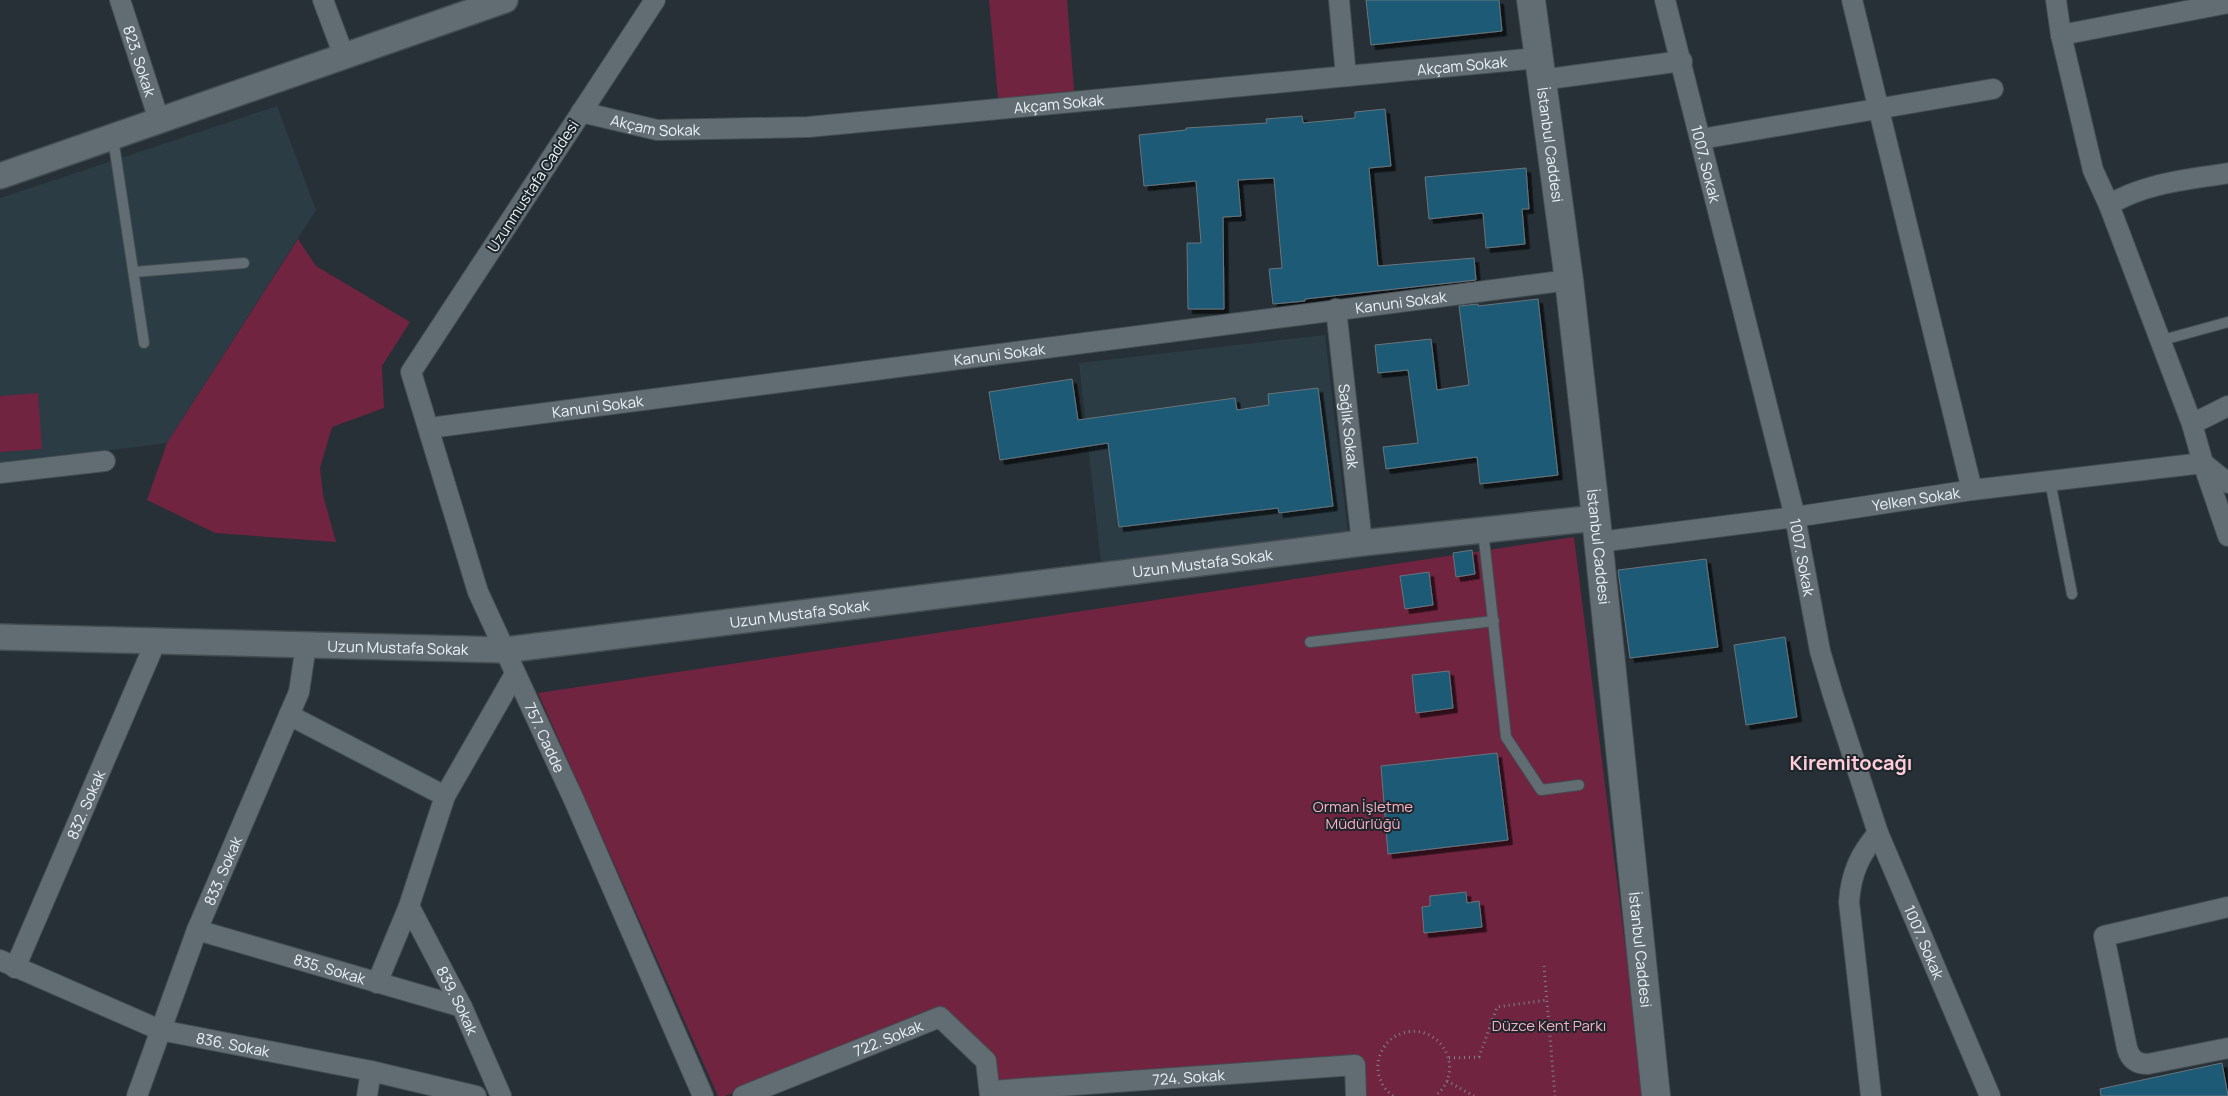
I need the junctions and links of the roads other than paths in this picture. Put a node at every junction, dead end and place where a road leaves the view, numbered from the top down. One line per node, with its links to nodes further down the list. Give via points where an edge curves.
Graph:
1 (120, 0): 19 (street, 823. Sokak)
2 (322, 0): 12 (street)
3 (505, 0): 12 (street)
4 (655, 0): 18 (street, Uzunmustafa Caddesi)
5 (1339, 0): 15 (street)
6 (1531, 0): 14 (main road, İstanbul Caddesi)
7 (1665, 0): 13 (street, 1007. Sokak)
8 (1852, 0): 17 (street)
9 (2056, 0): 11 (street)
10 (2228, 3): 11 (street)
11 (2061, 35): 24 (street, via 2093,170)
12 (344, 56): 19 (street)
13 (1682, 61): 14 (street, Akçam Sokak); 21 (street, 1007. Sokak)
14 (1540, 69): 15 (street, Akçam Sokak); 27 (main road, İstanbul Caddesi)
15 (1346, 76): 18 (street, Akçam Sokak, via 808,127 657,130)
16 (1993, 89): 17 (street)
17 (1879, 108): 21 (street); 41 (street)
18 (581, 112): 32 (street, Uzunmustafa Caddesi)
19 (159, 120): 20 (street)
20 (112, 137): 23 (street); 26 (lane)
21 (1701, 139): 42 (street, 1007. Sokak)
22 (2228, 173): 24 (street, via 2135,191)
23 (0, 176)
24 (2109, 205): 30 (street)
25 (244, 263): 26 (lane)
26 (134, 272): 31 (lane)
27 (1569, 280): 28 (street, Kanuni Sokak); 44 (main road, İstanbul Caddesi)
28 (1336, 309): 35 (street, Kanuni Sokak); 46 (street, Sağlık Sokak)
29 (2228, 322): 30 (lane)
30 (2159, 341): 34 (street)
31 (144, 343)
32 (411, 372): 35 (street, 757. Cadde)
33 (2228, 406): 34 (street)
34 (2192, 424): 37 (street)
35 (429, 428): 53 (street, 757. Cadde, via 478,592)
36 (105, 461): 38 (street)
37 (2202, 463): 39 (street, Yelken Sokak); 40 (street); 45 (street)
38 (0, 473)
39 (2050, 481): 41 (street, Yelken Sokak); 47 (lane)
40 (2228, 483)
41 (1972, 490): 42 (street, Yelken Sokak)
42 (1795, 517): 44 (street, Yelken Sokak); 58 (street, 1007. Sokak, via 1820,651)
43 (1483, 530): 44 (street, Uzun Mustafa Sokak); 46 (street, Uzun Mustafa Sokak); 48 (lane)
44 (1598, 530): 76 (main road, İstanbul Caddesi)
45 (2228, 536)
46 (1362, 542): 53 (street, Uzun Mustafa Sokak)
47 (2072, 594)
48 (1494, 621): 51 (lane); 56 (lane, via 1506,737 1541,790)
49 (0, 638): 50 (street, Uzun Mustafa Sokak)
50 (156, 641): 52 (street, Uzun Mustafa Sokak); 62 (street, 832. Sokak)
51 (1310, 642)
52 (306, 646): 53 (street, Uzun Mustafa Sokak); 55 (street, 833. Sokak, via 300,692)
53 (505, 650): 54 (street, 757. Cadde)
54 (515, 674): 57 (street); 73 (street, 757. Cadde, via 574,800)
55 (289, 715): 57 (street); 61 (street, 833. Sokak)
56 (1579, 785)
57 (445, 796): 59 (street)
58 (1878, 833): 77 (street, via 1864,849 1856,866 1849,902); 78 (street, 1007. Sokak)
59 (409, 906): 63 (street); 64 (street, 839. Sokak)
60 (2228, 907): 66 (street, via 2104,936 2127,1048 2132,1058 2148,1064)
61 (197, 930): 63 (street, 835. Sokak); 65 (street, 833. Sokak)
62 (7, 964): 65 (street, 836. Sokak)
63 (377, 983): 64 (street, 835. Sokak)
64 (462, 1007): 72 (street, 839. Sokak)
65 (160, 1030): 67 (street, 836. Sokak); 69 (street, 833. Sokak)
66 (2228, 1048)
67 (371, 1071): 70 (street); 71 (street, 836. Sokak)
68 (990, 1093): 74 (street, 722. Sokak, via 986,1061 940,1017); 75 (street, 724. Sokak, via 1355,1065)
69 (137, 1096)
70 (367, 1096)
71 (476, 1096)
72 (501, 1096)
73 (703, 1096)
74 (743, 1096)
75 (1356, 1096)
76 (1656, 1096)
77 (1871, 1096)
78 (1990, 1096)

